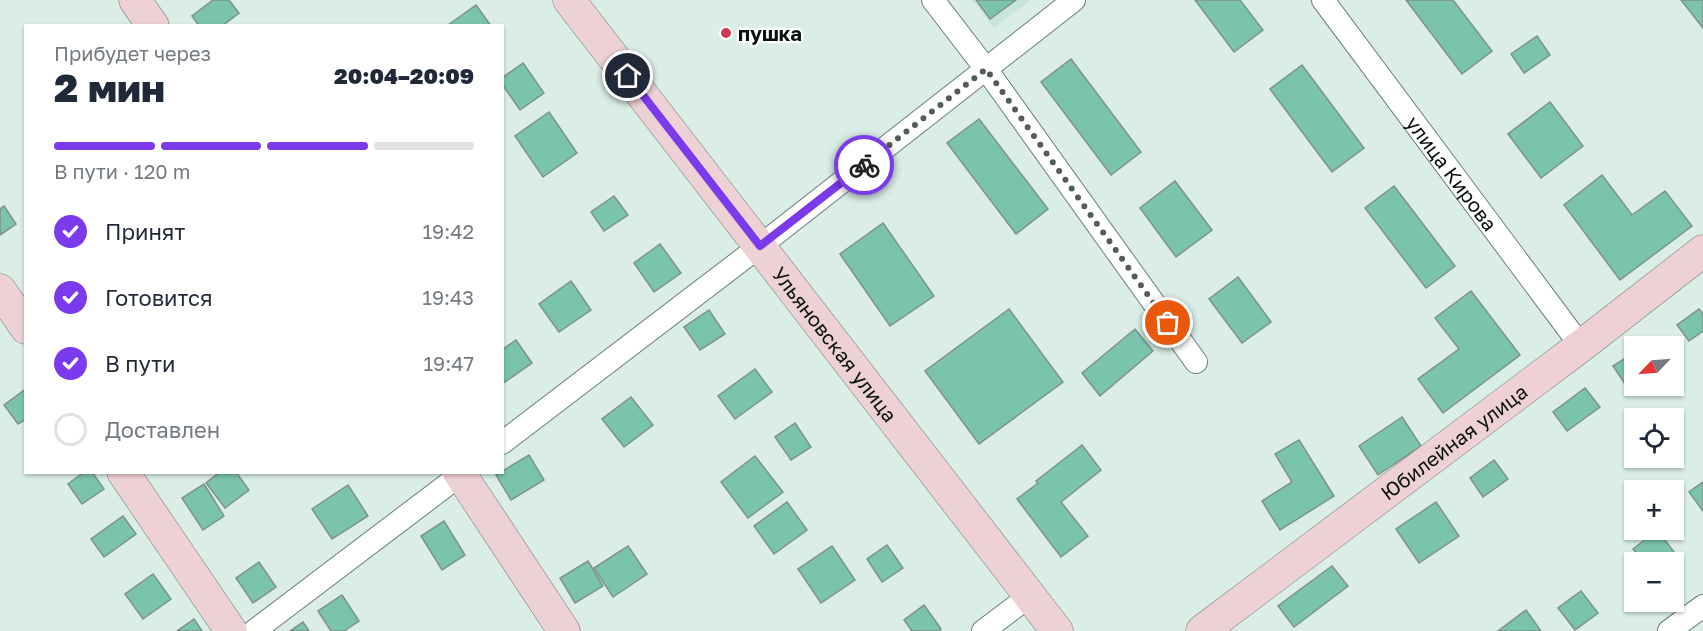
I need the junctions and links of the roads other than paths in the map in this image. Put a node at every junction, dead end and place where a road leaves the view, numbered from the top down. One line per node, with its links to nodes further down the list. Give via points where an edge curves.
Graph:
1 (135, 0): 6 (street)
2 (569, 0): 8 (street, Ульяновская улица)
3 (933, 0): 7 (street)
4 (1074, 0): 7 (street)
5 (1323, 0): 12 (street, улица Кирова)
6 (152, 24)
7 (986, 69): 8 (street); 13 (street)
8 (760, 246): 14 (street); 18 (street, Ульяновская улица)
9 (1703, 251): 12 (street, Юбилейная улица)
10 (0, 290): 11 (street)
11 (24, 325)
12 (1581, 346): 25 (street, Юбилейная улица)
13 (1196, 362)
14 (504, 441)
15 (124, 474): 20 (street)
16 (460, 474): 21 (street)
17 (462, 474): 22 (street)
18 (1031, 595): 23 (street); 24 (street, Ульяновская улица)
19 (1703, 606): 26 (street)
20 (231, 631)
21 (254, 631)
22 (564, 631)
23 (982, 631)
24 (1057, 631)
25 (1202, 631)
26 (1670, 631)

